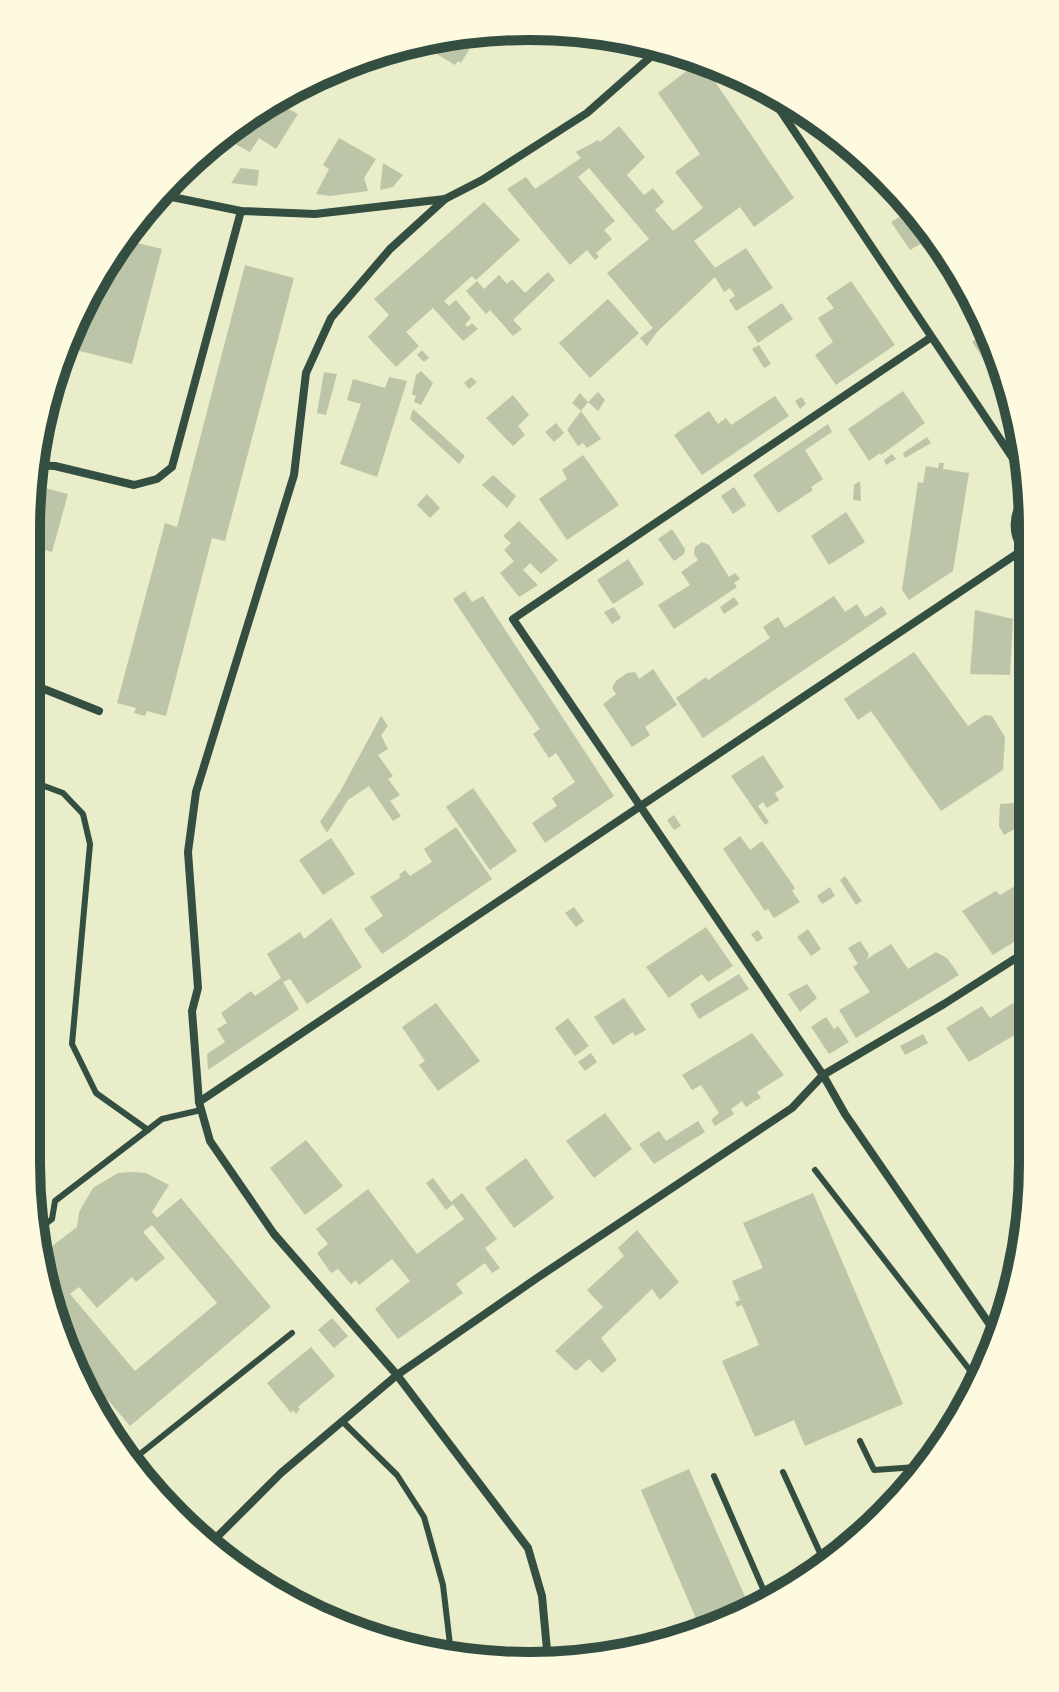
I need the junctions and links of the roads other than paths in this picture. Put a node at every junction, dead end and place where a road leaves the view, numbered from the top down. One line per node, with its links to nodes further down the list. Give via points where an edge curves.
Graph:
1 (652, 56): 4 (street, via 587,113)
2 (779, 109): 6 (street)
3 (170, 197): 5 (street)
4 (445, 199): 5 (street, via 315,214); 18 (street, via 390,249 331,318 306,373 294,475 196,792 188,852)
5 (241, 211): 8 (street, via 172,467 157,479 134,485)
6 (930, 338): 7 (street); 15 (street, via 513,619)
7 (1015, 463)
8 (44, 466)
9 (1018, 505): 10 (street, via 1014,535)
10 (1019, 546)
11 (1019, 552): 15 (street)
12 (40, 687): 13 (street)
13 (99, 711)
14 (40, 784): 19 (lane, via 63,793 83,814 90,844 72,1044 96,1093)
15 (640, 806): 17 (street); 18 (street)
16 (1019, 956): 17 (street)
17 (823, 1075): 22 (street); 25 (street, via 792,1108)
18 (200, 1106): 19 (lane, via 162,1119); 25 (street, via 210,1141 274,1234)
19 (148, 1130): 21 (lane, via 55,1201 52,1219)
20 (815, 1170): 24 (lane)
21 (44, 1225)
22 (991, 1326)
23 (292, 1333): 28 (lane)
24 (972, 1373)
25 (397, 1375): 26 (street); 36 (street, via 528,1548 542,1596)
26 (342, 1421): 32 (street); 35 (lane, via 397,1475 424,1517 443,1585)
27 (860, 1441): 29 (lane, via 874,1470)
28 (138, 1456)
29 (912, 1467)
30 (783, 1472): 33 (lane)
31 (714, 1476): 34 (lane, via 764,1591)
32 (216, 1538)
33 (821, 1555)
34 (768, 1589)
35 (450, 1646)
36 (548, 1651)

